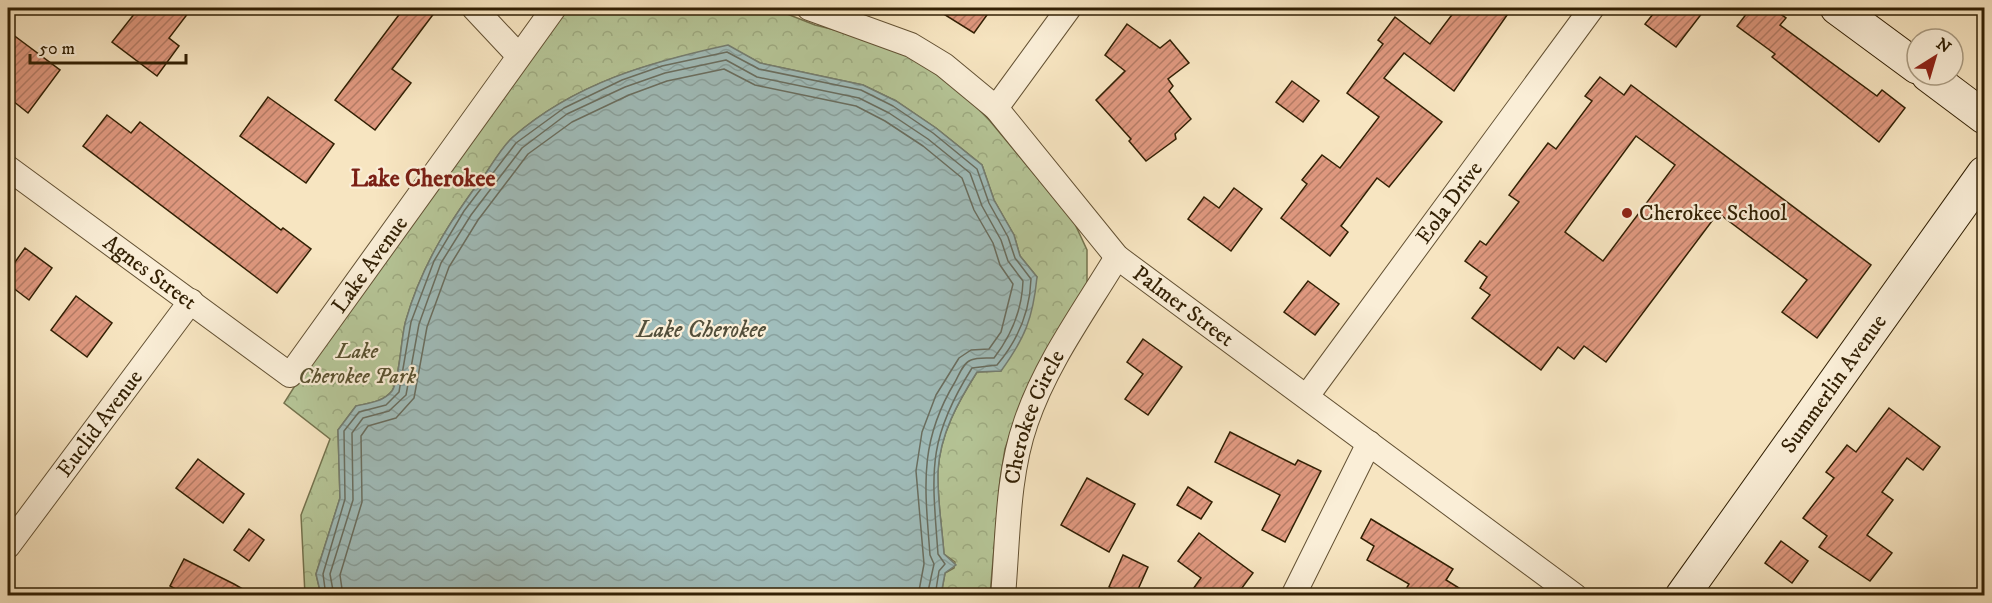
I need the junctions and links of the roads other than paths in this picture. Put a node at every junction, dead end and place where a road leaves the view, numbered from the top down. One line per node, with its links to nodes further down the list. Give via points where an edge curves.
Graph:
1 (474, 8): 7 (street)
2 (554, 8): 7 (street, Lake Avenue)
3 (810, 8): 10 (street, Palmer Street, via 911,45 944,64)
4 (1069, 8): 10 (street)
5 (1592, 8): 17 (street, Eola Drive)
6 (1837, 8): 8 (street)
7 (518, 55): 16 (street, Lake Avenue)
8 (1905, 58)
9 (1944, 87): 11 (street)
10 (996, 108): 14 (street, Palmer Street)
11 (1984, 117)
12 (8, 168): 15 (street, Agnes Street)
13 (1984, 173): 23 (street, Summerlin Avenue)
14 (1117, 257): 17 (street, Palmer Street); 20 (street, Cherokee Circle, via 1046,375 1025,423 1013,477)
15 (191, 301): 16 (street, Agnes Street); 19 (street, Euclid Avenue)
16 (290, 375)
17 (1307, 396): 18 (street, Palmer Street)
18 (1369, 443): 21 (street); 22 (street, Palmer Street)
19 (8, 546)
20 (1003, 596)
21 (1293, 596)
22 (1575, 596)
23 (1682, 596)

